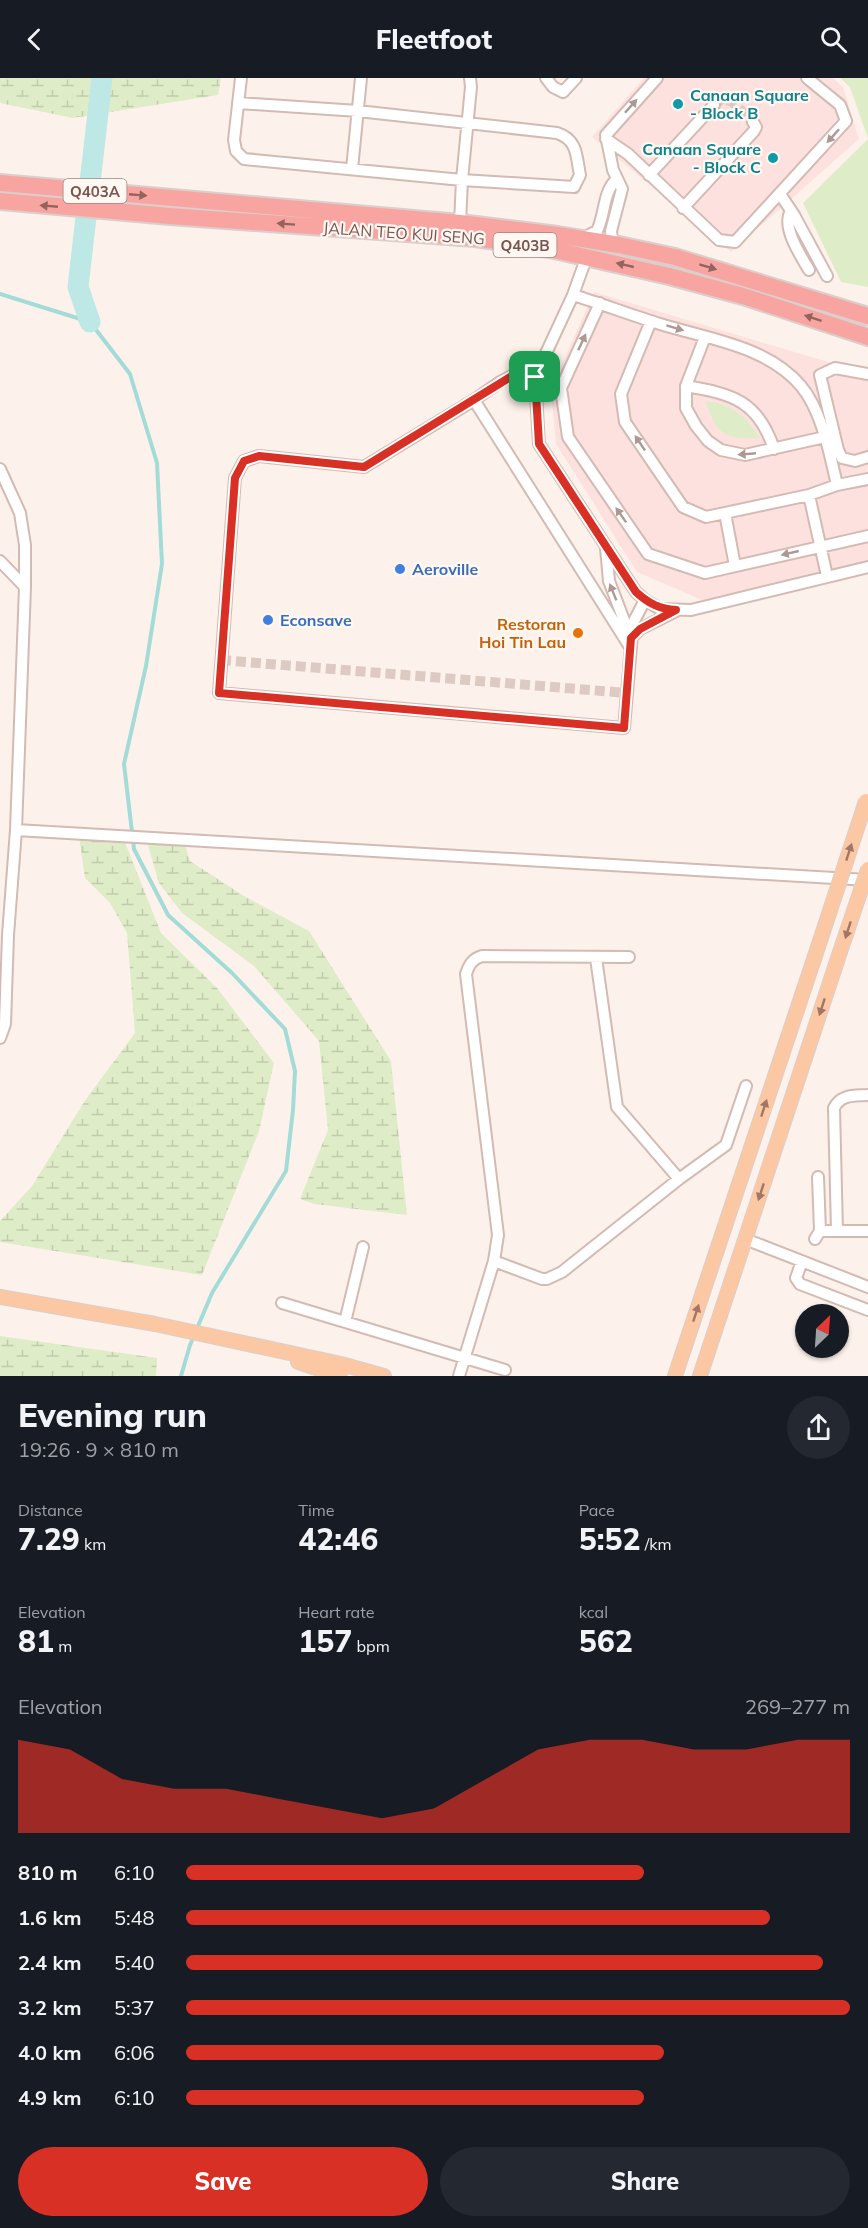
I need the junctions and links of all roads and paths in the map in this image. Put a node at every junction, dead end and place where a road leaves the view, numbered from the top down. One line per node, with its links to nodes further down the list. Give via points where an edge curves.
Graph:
1 (241, 78): 8 (street)
2 (361, 78): 10 (street)
3 (470, 78): 11 (street)
4 (546, 78): 5 (street, via 563,92)
5 (576, 78)
6 (657, 78): 13 (street, one-way to 6)
7 (807, 78): 19 (street, one-way to 19, via 840,105 846,121)
8 (238, 103): 10 (street); 14 (street, via 234,140 236,152 244,159)
9 (714, 105): 15 (street)
10 (358, 111): 11 (street); 14 (street)
11 (466, 122): 16 (street); 16 (street, via 567,136 572,141 580,175 574,187)
12 (753, 122): 21 (street, via 754,131)
13 (606, 137): 15 (street); 17 (street)
14 (352, 169): 16 (street)
15 (649, 175): 21 (street)
16 (462, 180): 23 (street)
17 (616, 180): 24 (street, via 610,186 597,231); 25 (street, via 622,189 611,231 612,239)
18 (0, 183): 23 (highway, JALAN TEO KUI SENG / Q403A, one-way to 23)
19 (780, 194): 21 (street, via 731,243 719,240); 22 (street)
20 (8, 202): 26 (highway, JALAN TEO KUI SENG / Q403B, one-way to 20, via 475,238)
21 (683, 208)
22 (791, 211): 27 (street, via 788,218 792,239); 28 (street)
23 (460, 223): 24 (highway, JALAN TEO KUI SENG / Q403A)
24 (581, 238): 25 (highway, JALAN TEO KUI SENG / Q403A)
25 (619, 245): 31 (highway, JALAN TEO KUI SENG / Q403A, one-way to 31, via 675,257)
26 (587, 256): 29 (street); 34 (highway, JALAN TEO KUI SENG / Q403B, one-way to 26, via 743,296)
27 (809, 270)
28 (827, 276)
29 (573, 295): 30 (street); 36 (street)
30 (600, 303): 32 (street); 51 (street, one-way to 30, via 705,573 648,554 568,437 561,388)
31 (868, 316)
32 (651, 321): 33 (street, one-way to 33); 46 (street, one-way to 32, via 706,517 683,507 626,422 621,393)
33 (705, 337): 37 (street); 39 (street, via 762,355 784,370 812,401)
34 (868, 337)
35 (868, 374): 41 (street, via 835,368 820,375 842,458 855,461)
36 (535, 377): 38 (street, via 512,376); 48 (street, via 539,444)
37 (686, 386): 40 (street, via 742,402 767,429); 40 (street, one-way to 37, via 733,454 708,441 686,408)
38 (474, 400): 57 (street); 57 (street, via 364,467 259,456 244,461 235,478 219,693 624,728)
39 (825, 437): 40 (street); 44 (street)
40 (774, 449)
41 (868, 457)
42 (0, 469): 54 (street, via 20,513)
43 (868, 479): 44 (street)
44 (837, 485): 45 (street)
45 (809, 495): 46 (street); 49 (street)
46 (724, 513): 51 (street)
47 (868, 536): 49 (street)
48 (605, 545): 55 (street); 57 (street, one-way to 48, via 609,580)
49 (821, 546): 51 (street, one-way to 51); 53 (street)
50 (0, 561): 54 (street)
51 (735, 566)
52 (868, 567): 53 (street)
53 (827, 576): 56 (street, via 691,610)
54 (25, 587): 59 (street)
55 (645, 600): 56 (street, via 660,609); 57 (street, via 633,623)
56 (676, 610): 57 (street, via 640,629)
57 (631, 643)
58 (867, 799): 83 (main road, one-way to 58, bridge)
59 (16, 830): 61 (street); 64 (street, via 5,1024)
60 (868, 869): 71 (main road, one-way to 71, bridge)
61 (868, 880)
62 (629, 957): 63 (street)
63 (596, 958): 68 (street, via 617,1107); 73 (street, via 482,956 468,968 498,1235)
64 (0, 1038)
65 (746, 1086): 68 (street, via 726,1145)
66 (868, 1095): 69 (street, via 845,1097 834,1108)
67 (818, 1177): 69 (street, via 818,1235)
68 (679, 1179): 73 (street, via 554,1277 542,1279)
69 (837, 1231): 70 (street)
70 (868, 1231)
71 (745, 1239): 74 (street); 88 (main road)
72 (363, 1247): 79 (street)
73 (494, 1261): 81 (street)
74 (802, 1261): 75 (street); 78 (street, via 796,1278 800,1284)
75 (868, 1287)
76 (0, 1297): 80 (main road)
77 (282, 1304): 79 (street)
78 (868, 1310)
79 (345, 1322): 81 (street)
80 (239, 1343): 84 (main road); 85 (main road)
81 (464, 1358): 82 (street); 86 (street); 87 (street)
82 (505, 1370)
83 (675, 1373)
84 (338, 1376)
85 (384, 1376)
86 (459, 1376)
87 (464, 1376)
88 (700, 1376)

